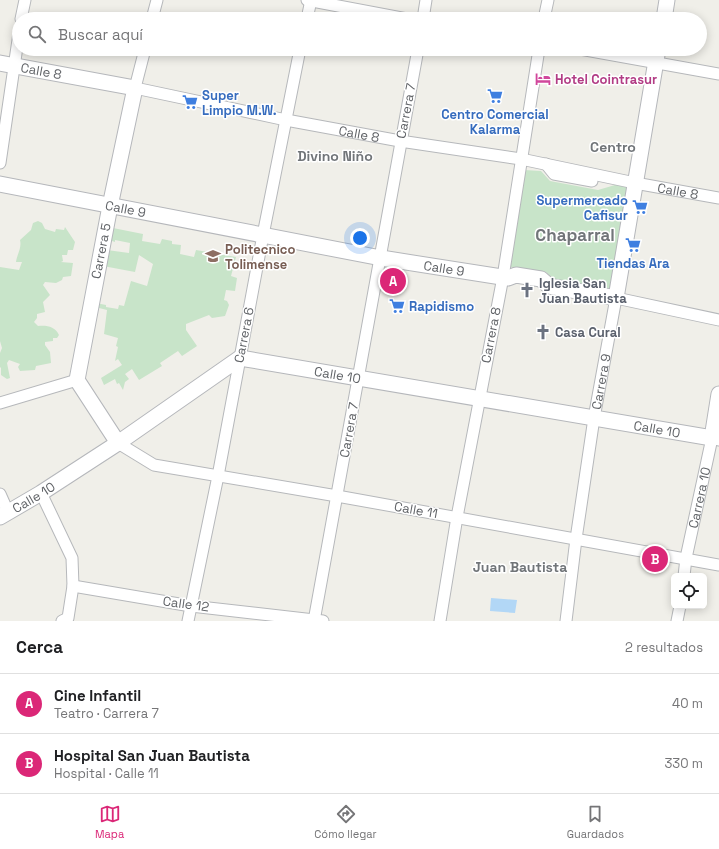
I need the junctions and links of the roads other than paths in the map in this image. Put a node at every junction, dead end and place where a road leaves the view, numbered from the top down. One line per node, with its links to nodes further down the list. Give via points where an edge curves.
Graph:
1 (25, 0): 8 (street)
2 (157, 0): 9 (street)
3 (308, 0): 4 (street)
4 (311, 0): 10 (street); 11 (street)
5 (426, 0): 12 (street)
6 (548, 0): 13 (street)
7 (668, 0): 14 (main road)
8 (23, 12)
9 (154, 12)
10 (308, 12)
11 (372, 12)
12 (424, 12)
13 (545, 12)
14 (665, 12)
15 (12, 52): 21 (street)
16 (143, 56): 23 (street, Carrera 5)
17 (299, 56): 24 (street, Carrera 6)
18 (417, 56): 25 (street, Carrera 7)
19 (538, 56): 26 (street, Carrera 8)
20 (657, 56): 22 (street); 28 (main road, Carrera 9)
21 (7, 65): 23 (main road, Calle 8); 27 (street)
22 (719, 74)
23 (135, 88): 24 (street, Calle 8); 31 (main road, Carrera 5)
24 (286, 120): 25 (street, Calle 8); 32 (street, Carrera 6)
25 (400, 141): 26 (street, Calle 8); 33 (street, Carrera 7)
26 (521, 159): 28 (street, Calle 8); 34 (street, Carrera 8)
27 (0, 163)
28 (635, 183): 30 (street, Calle 8); 35 (main road, Carrera 9)
29 (0, 184): 31 (main road, Calle 9)
30 (719, 198)
31 (110, 206): 32 (main road, Calle 9); 39 (main road, Carrera 5)
32 (263, 235): 33 (main road, Calle 9); 37 (street, Carrera 6)
33 (381, 258): 34 (main road, Calle 9); 38 (street, Carrera 7)
34 (503, 277): 35 (main road, Calle 9, via 516,275 541,279 549,286); 41 (street, Carrera 8)
35 (616, 298): 36 (street, Calle 9); 43 (street, Carrera 9)
36 (719, 320)
37 (240, 358): 38 (main road, Calle 10); 45 (main road, Calle 10); 46 (street, Carrera 6)
38 (359, 377): 41 (main road, Calle 10); 49 (street, Carrera 7)
39 (77, 380): 42 (street); 45 (main road)
40 (719, 394): 44 (main road, Carrera 10)
41 (479, 398): 43 (main road, Calle 10); 51 (street, Carrera 8)
42 (0, 403)
43 (594, 418): 44 (main road, Calle 10); 52 (street, Carrera 9)
44 (715, 439): 53 (street, Carrera 10)
45 (118, 443): 46 (street, Calle 11, via 154,466); 47 (main road, Calle 10)
46 (218, 476): 49 (street, Calle 11); 57 (street, Carrera 6)
47 (41, 493): 50 (main road, Calle 10); 56 (street, via 72,558)
48 (0, 494): 50 (street)
49 (337, 496): 51 (street, Calle 11); 61 (street, Carrera 7)
50 (4, 515)
51 (457, 517): 52 (street, Calle 11); 62 (street, Carrera 8)
52 (576, 539): 53 (street, Calle 11); 63 (street, Carrera 9)
53 (686, 558): 54 (street, Calle 11); 55 (street, Carrera 10)
54 (719, 565)
55 (684, 573)
56 (73, 586): 57 (street, Calle 12); 59 (street, via 68,618)
57 (191, 606): 60 (street, Carrera 6); 61 (street, Calle 12)
58 (680, 609): 64 (street)
59 (62, 621)
60 (188, 621)
61 (317, 621)
62 (440, 621)
63 (566, 621)
64 (678, 621)

